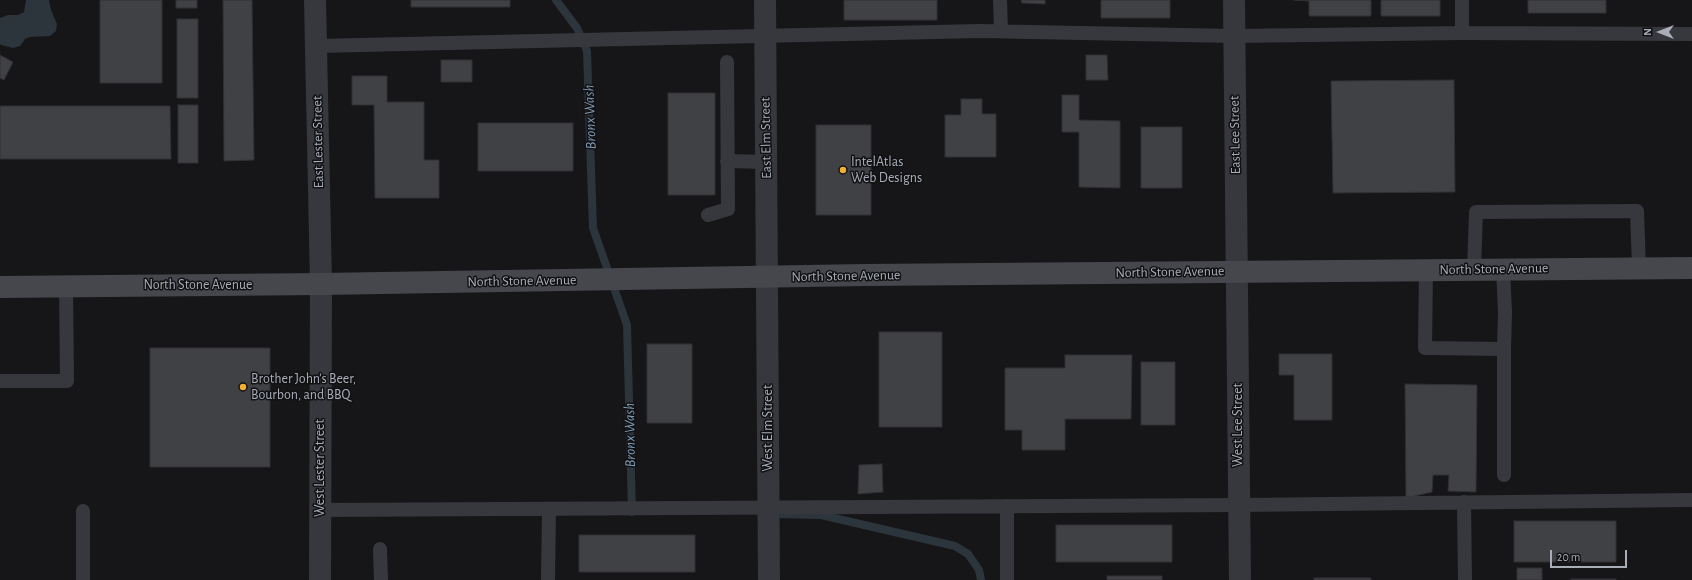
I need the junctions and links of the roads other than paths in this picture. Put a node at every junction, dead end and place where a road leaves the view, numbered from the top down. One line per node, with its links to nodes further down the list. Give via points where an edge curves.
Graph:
1 (316, 0): 11 (street, East Lester Street)
2 (765, 0): 9 (street, East Elm Street)
3 (1000, 0): 6 (lane)
4 (1234, 0): 10 (street, East Lee Street)
5 (1462, 0): 7 (lane)
6 (1001, 32): 9 (lane); 10 (lane)
7 (1462, 33): 8 (lane); 10 (lane)
8 (1692, 34)
9 (764, 35): 11 (lane); 14 (street, East Elm Street)
10 (1234, 36): 21 (street, East Lee Street)
11 (316, 46): 23 (street, East Lester Street)
12 (727, 62): 13 (lane)
13 (728, 161): 14 (lane); 15 (lane, via 728,209)
14 (766, 162): 22 (street, East Elm Street)
15 (708, 215)
16 (1639, 268): 17 (main road, North Stone Avenue); 18 (lane, via 1637,211 1476,212); 19 (main road, North Stone Avenue)
17 (1692, 268)
18 (1474, 269): 19 (main road, North Stone Avenue); 20 (main road, North Stone Avenue)
19 (1503, 269): 26 (lane)
20 (1426, 270): 21 (main road, North Stone Avenue); 26 (lane, via 1425,348)
21 (1237, 271): 22 (main road, North Stone Avenue); 31 (street, West Lee Street)
22 (768, 277): 23 (main road, North Stone Avenue); 33 (street, West Elm Street)
23 (320, 284): 24 (main road, North Stone Avenue); 35 (street, West Lester Street)
24 (66, 286): 25 (main road, North Stone Avenue); 27 (lane, via 67,381)
25 (0, 287)
26 (1504, 349): 28 (lane)
27 (0, 381)
28 (1504, 475)
29 (1692, 500): 30 (lane)
30 (1464, 502): 31 (lane); 45 (lane)
31 (1239, 505): 32 (lane); 44 (street, West Lee Street)
32 (1007, 506): 33 (lane); 43 (lane)
33 (769, 508): 34 (lane); 42 (street, West Elm Street)
34 (549, 509): 35 (lane); 41 (lane)
35 (320, 510): 39 (street, West Lester Street)
36 (83, 511): 38 (lane)
37 (380, 550): 40 (lane)
38 (83, 580)
39 (320, 580)
40 (381, 580)
41 (548, 580)
42 (770, 580)
43 (1007, 580)
44 (1240, 580)
45 (1465, 580)

